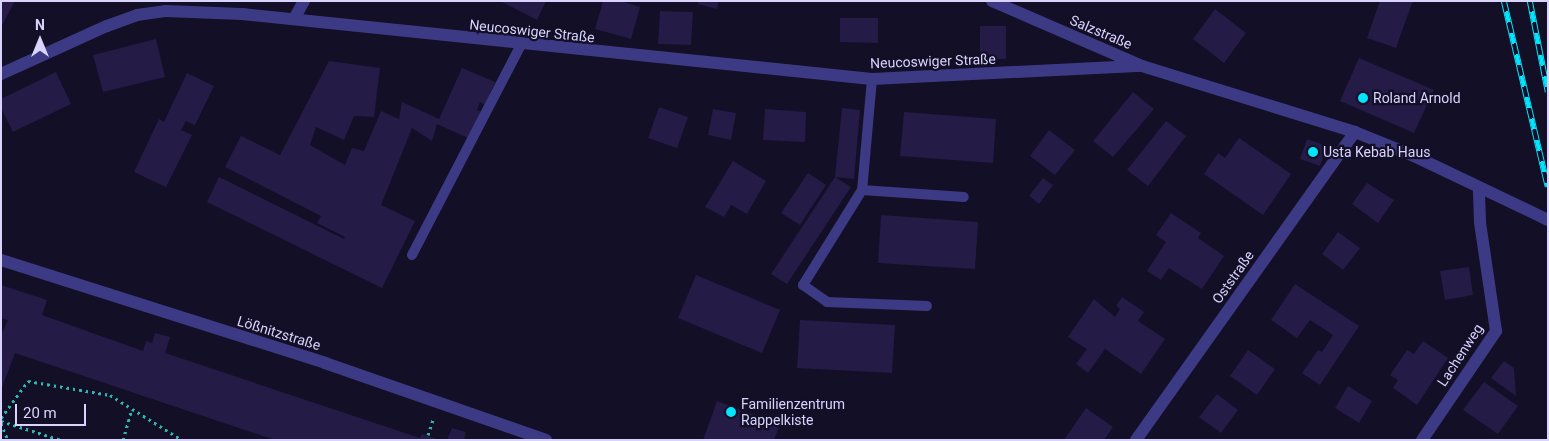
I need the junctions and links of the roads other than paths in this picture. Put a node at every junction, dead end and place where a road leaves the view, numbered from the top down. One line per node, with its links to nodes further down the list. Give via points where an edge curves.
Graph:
1 (304, 1): 3 (street)
2 (992, 1): 5 (street, Salzstraße)
3 (294, 19): 4 (street, Neucoswiger Straße); 6 (street, Neucoswiger Straße, via 191,11 137,15)
4 (522, 45): 7 (street, Neucoswiger Straße); 13 (lane)
5 (1142, 66): 7 (street, Neucoswiger Straße); 8 (street, Neucoswiger Straße)
6 (1, 74)
7 (872, 79): 10 (lane)
8 (1355, 132): 9 (street, Neucoswiger Straße); 17 (street, Oststraße)
9 (1479, 188): 12 (street, Neucoswiger Straße); 18 (street, Lachenweg, via 1480,222 1496,331)
10 (862, 190): 11 (lane); 15 (lane, via 803,285 828,302)
11 (964, 197)
12 (1548, 220)
13 (412, 256)
14 (1, 260): 16 (street, Lößnitzstraße, via 325,363)
15 (927, 306)
16 (546, 440)
17 (1136, 440)
18 (1422, 440)

